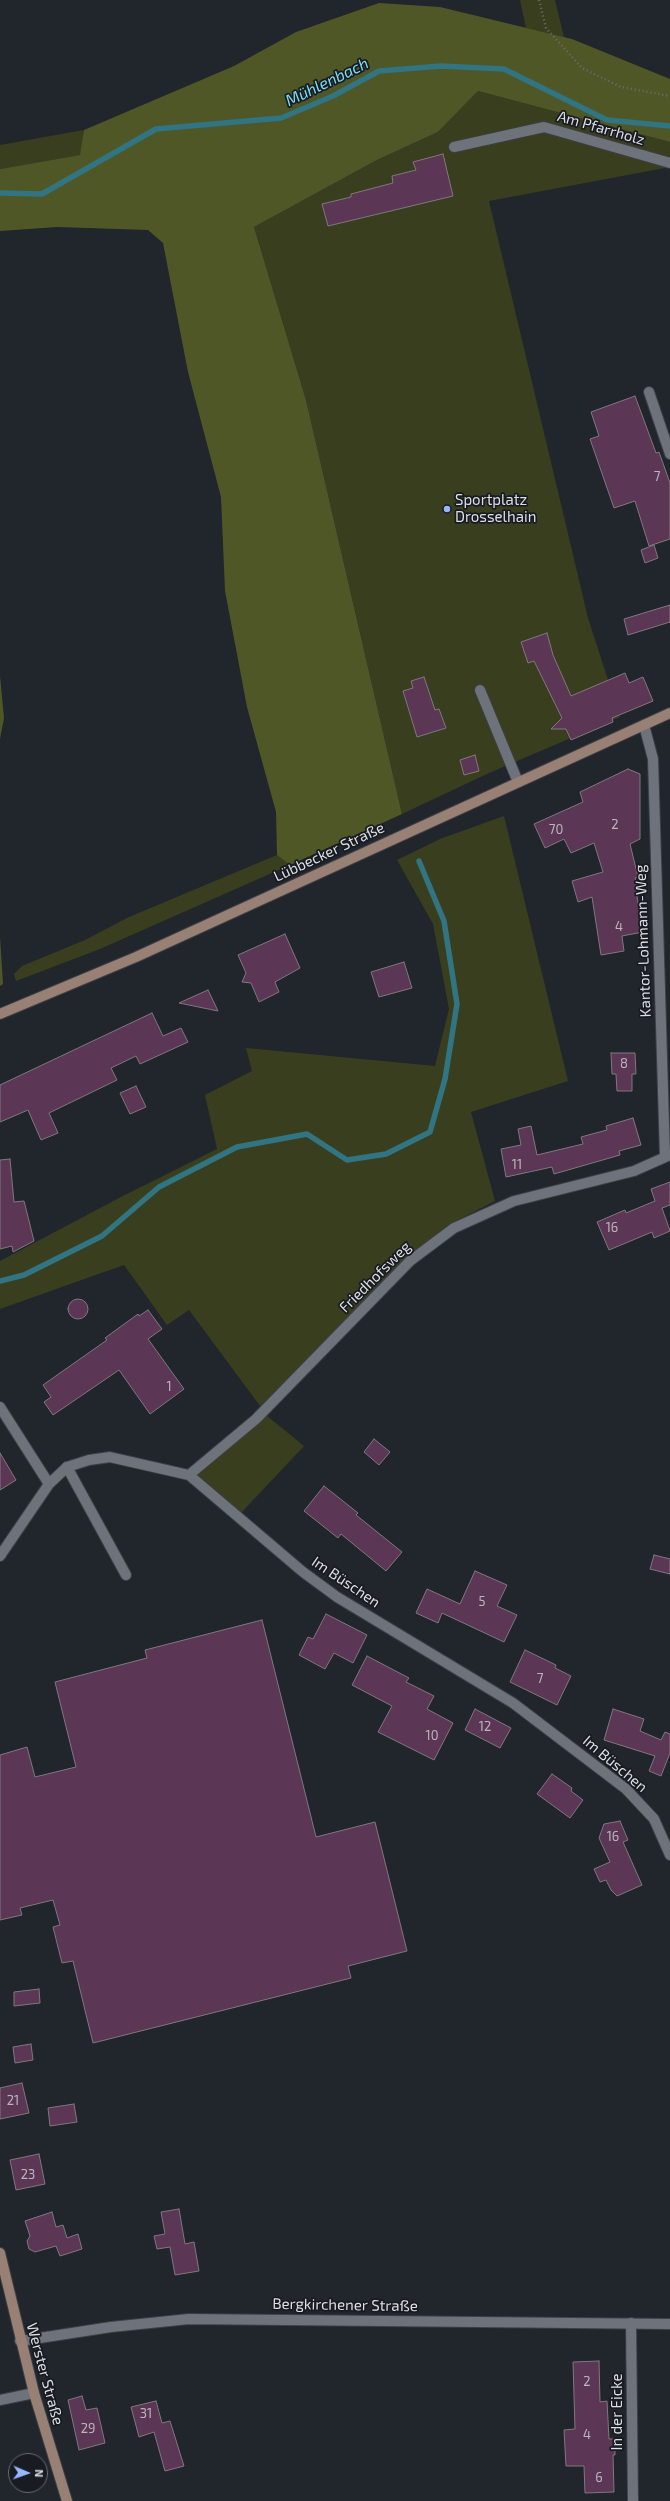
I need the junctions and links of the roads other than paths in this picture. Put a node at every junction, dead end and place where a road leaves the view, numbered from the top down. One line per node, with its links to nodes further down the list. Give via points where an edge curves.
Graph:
1 (454, 147): 2 (street, Am Pfarrholz, via 544,127)
2 (670, 163)
3 (649, 392): 4 (street)
4 (670, 454)
5 (480, 690): 8 (street)
6 (670, 713): 7 (main road, Lübbecker Straße)
7 (644, 725): 8 (main road, Lübbecker Straße); 10 (street, Kantor-Lohmann-Weg, via 653,759)
8 (518, 782): 9 (main road, Lübbecker Straße, via 136,957)
9 (0, 1014)
10 (667, 1156): 13 (street, Friedhofsweg, via 634,1171 514,1201 454,1228 410,1261 256,1419)
11 (0, 1407): 14 (street)
12 (67, 1467): 13 (street, Im Büschen, via 110,1457); 14 (street, Im Büschen); 16 (street)
13 (189, 1475): 17 (street, Im Büschen, via 303,1572 337,1597 513,1703 626,1789 654,1819)
14 (49, 1484): 15 (street, Im Büschen)
15 (0, 1556)
16 (126, 1575)
17 (670, 1855)
18 (0, 2253): 21 (main road, Werster Straße)
19 (631, 2323): 20 (street, Bergkirchener Straße); 21 (street, Bergkirchener Straße, via 189,2319 111,2327); 25 (street, In der Eicke)
20 (670, 2324)
21 (20, 2341): 22 (main road, Werster Straße)
22 (34, 2393): 23 (street); 24 (main road, Werster Straße)
23 (0, 2400)
24 (66, 2501)
25 (632, 2501)

